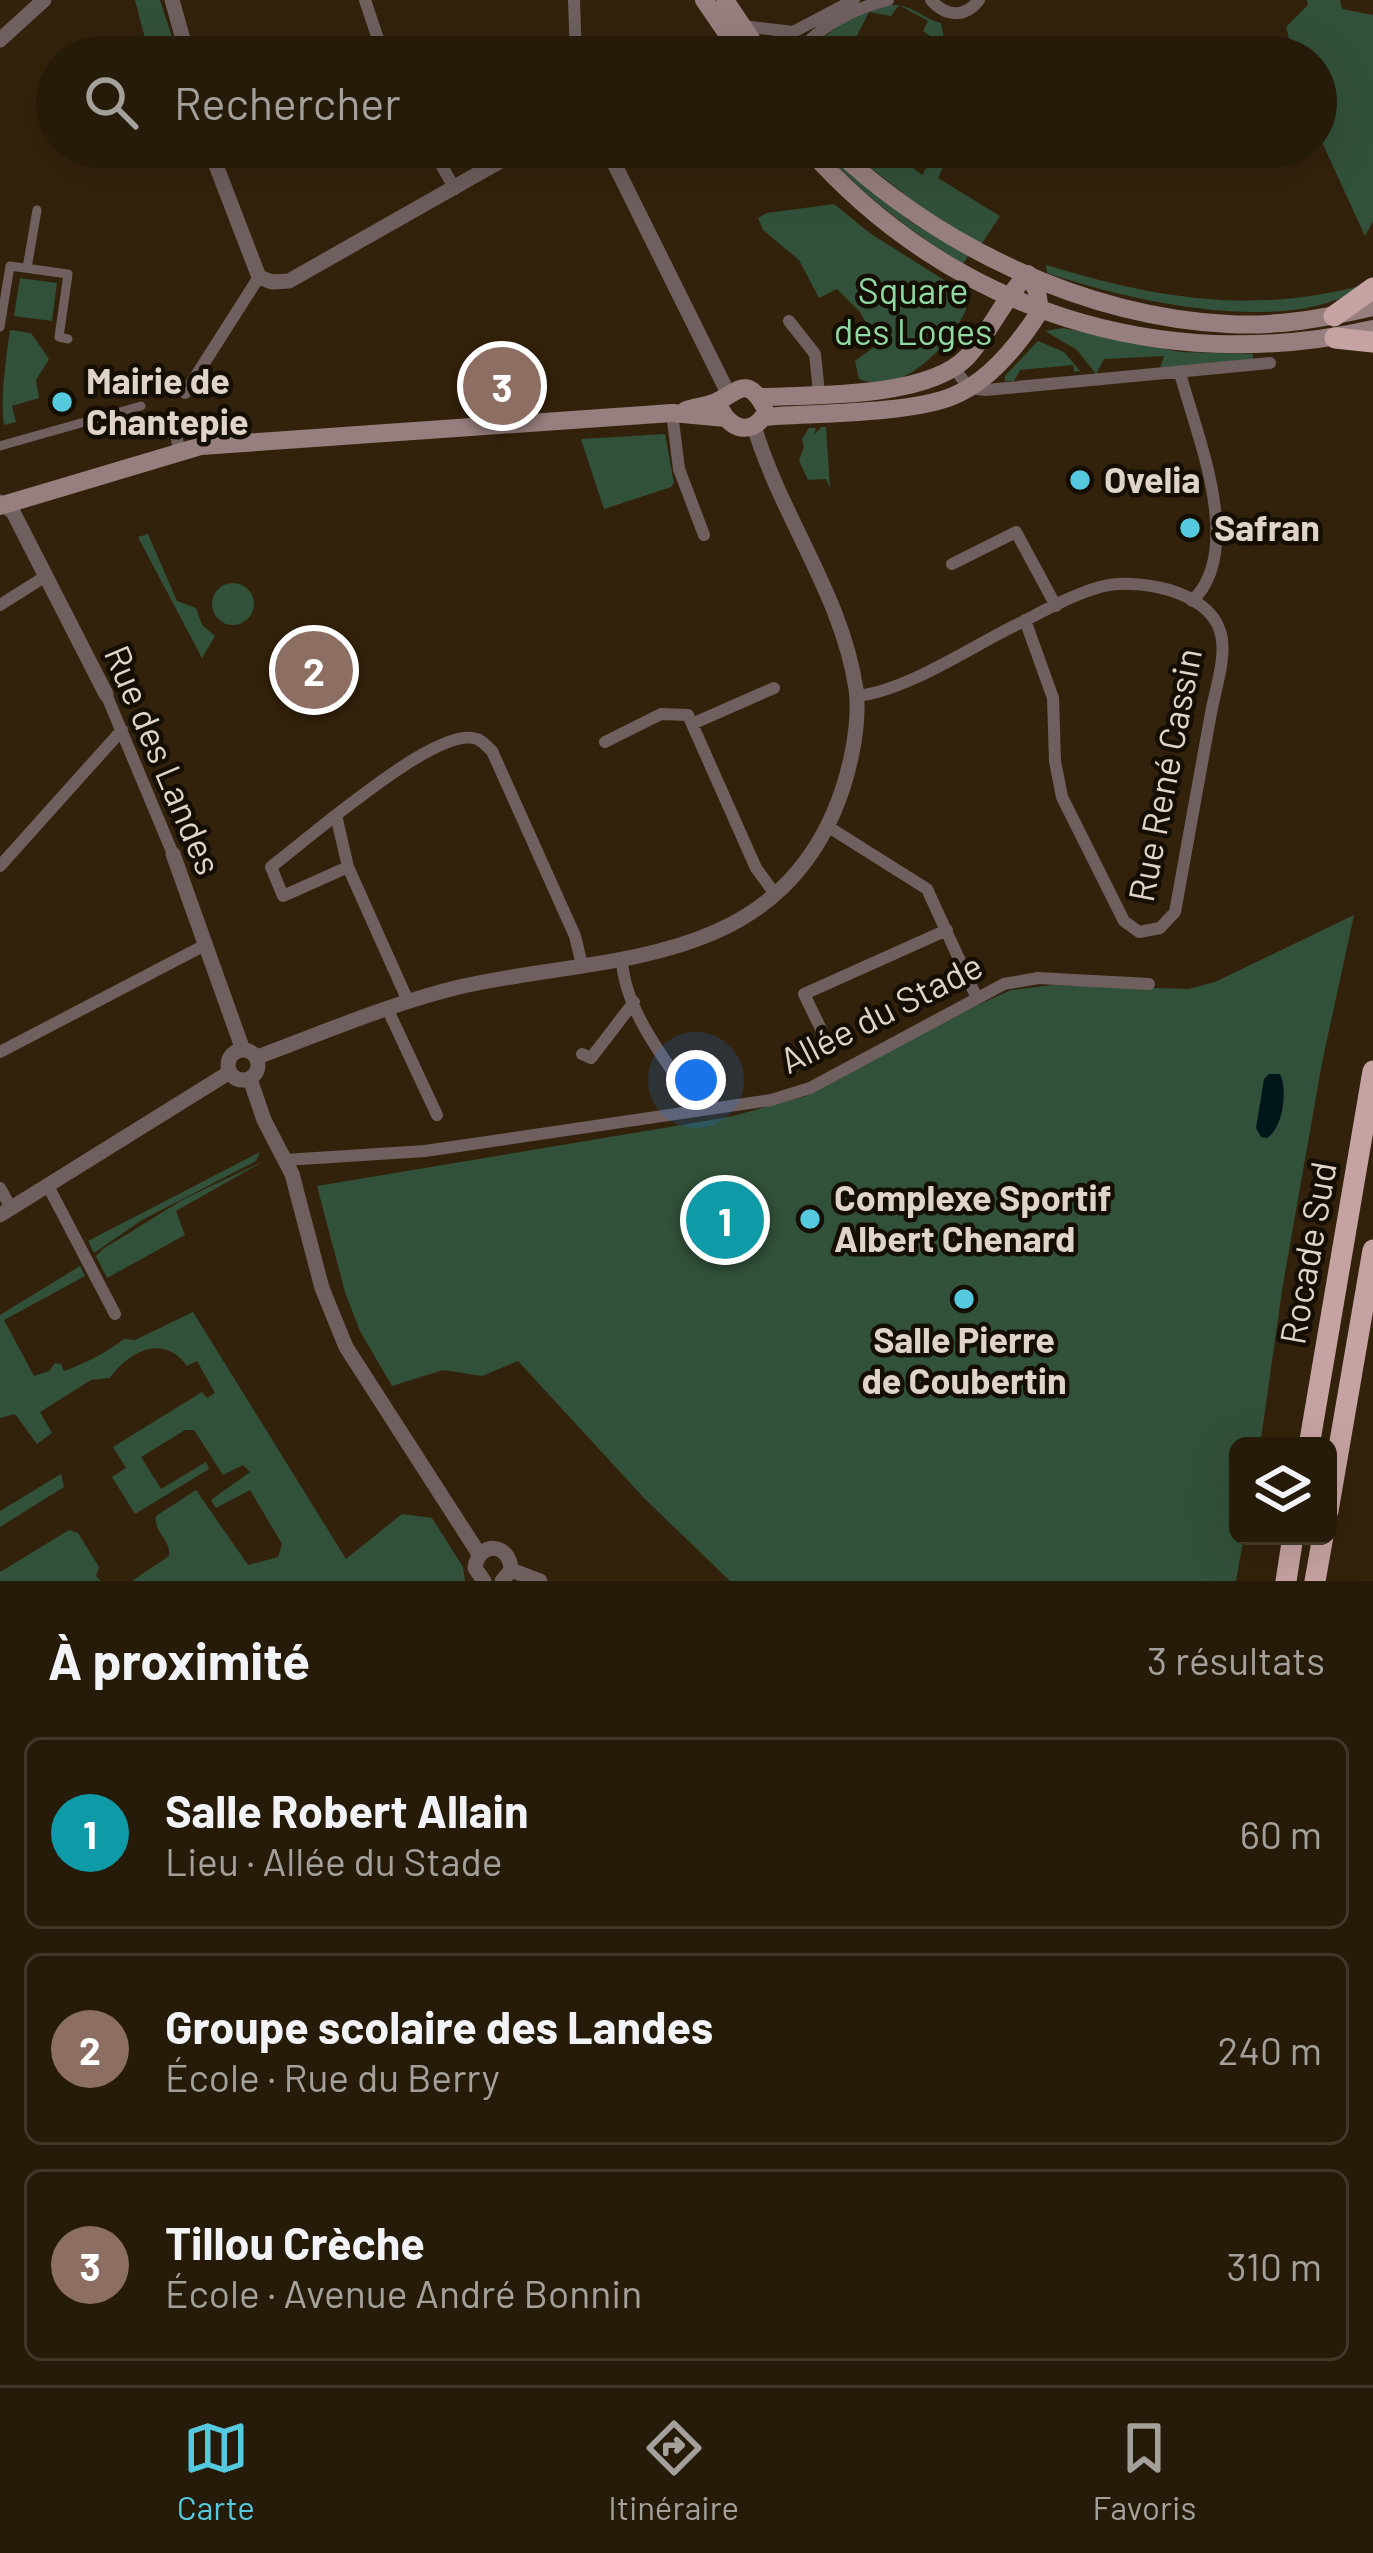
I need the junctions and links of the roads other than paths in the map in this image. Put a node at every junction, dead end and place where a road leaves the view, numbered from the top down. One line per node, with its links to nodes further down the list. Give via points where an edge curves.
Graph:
1 (44, 0): 18 (street)
2 (172, 0): 12 (street)
3 (365, 0): 13 (street)
4 (574, 0): 14 (street)
5 (704, 0): 15 (main road)
6 (724, 0): 11 (main road)
7 (854, 0): 11 (street, via 793,32)
8 (888, 0): 17 (street)
9 (932, 0): 10 (street, via 952,14)
10 (980, 0)
11 (742, 26): 16 (main road)
12 (182, 36)
13 (377, 36)
14 (575, 36)
15 (729, 36)
16 (749, 36)
17 (815, 36)
18 (0, 40)
19 (218, 168): 30 (street)
20 (443, 168): 25 (street)
21 (490, 168): 25 (street)
22 (616, 168): 47 (street)
23 (828, 168): 32 (main road, via 895,229)
24 (860, 168): 29 (main road, via 940,231)
25 (455, 189): 30 (street, via 290,280)
26 (37, 210): 28 (street)
27 (5, 267): 28 (street); 36 (street)
28 (27, 268): 39 (street, via 68,274 59,337)
29 (1028, 274): 32 (main road); 34 (main road); 37 (main road, via 1198,322)
30 (259, 277): 45 (street)
31 (1373, 288): 37 (highway)
32 (1006, 297): 34 (main road); 42 (main road)
33 (1373, 307): 37 (main road)
34 (1040, 310): 37 (main road, via 1174,343 1269,345); 44 (main road)
35 (789, 321): 46 (street, via 815,353)
36 (0, 327)
37 (1334, 327): 38 (main road); 40 (highway)
38 (1373, 329)
39 (68, 339)
40 (1373, 342)
41 (1270, 363): 43 (street)
42 (954, 368): 44 (street); 46 (main road, via 911,386)
43 (1180, 373): 44 (street); 58 (street, via 1220,524 1210,578)
44 (969, 388): 50 (main road, via 918,405)
45 (185, 393)
46 (819, 393): 50 (main road)
47 (725, 404): 49 (main road); 50 (main road, via 736,427); 50 (main road, via 746,388)
48 (141, 406): 52 (street)
49 (672, 413): 53 (main road); 55 (street, via 679,469)
50 (759, 414): 64 (street, via 844,634)
51 (174, 422): 53 (street)
52 (0, 446)
53 (179, 450): 54 (main road)
54 (1, 504): 57 (street, Rue des Landes)
55 (704, 535)
56 (952, 564): 60 (street, via 1016,532)
57 (46, 576): 59 (street); 63 (street, Rue des Landes)
58 (1192, 601): 60 (street, Rue René Cassin, via 1114,584); 61 (street, Rue René Cassin, via 1221,633 1175,912 1160,928 1133,931 1124,921 1062,797 1053,698)
59 (0, 605)
60 (1056, 606): 61 (street, Rue René Cassin)
61 (1025, 620): 64 (street, Rue René Cassin)
62 (774, 688): 65 (street)
63 (106, 694): 66 (street, Rue des Landes)
64 (857, 696): 69 (street, via 847,774)
65 (692, 724): 67 (street, via 688,716 662,714); 73 (street)
66 (122, 730): 70 (street, Rue des Landes); 71 (street)
67 (605, 742)
68 (336, 815): 72 (street); 72 (street, via 271,866 283,896); 77 (street, via 424,754 476,738 492,751)
69 (827, 826): 73 (street); 74 (street, via 927,889)
70 (173, 854): 75 (street, Rue des Landes)
71 (0, 866)
72 (348, 867): 80 (street)
73 (775, 894): 76 (street, via 715,934)
74 (947, 930): 79 (street); 83 (street, via 804,994)
75 (205, 945): 84 (street); 85 (street, Rue des Landes)
76 (622, 960): 77 (street); 81 (street)
77 (582, 965): 80 (street)
78 (1148, 984): 79 (street, Allée du Stade, via 1038,978)
79 (976, 996): 92 (street, Allée du Stade, via 784,1097 425,1150)
80 (408, 1001): 82 (street)
81 (634, 1002): 86 (street, via 592,1058); 90 (street)
82 (387, 1008): 85 (street); 91 (street)
83 (821, 1029)
84 (0, 1052)
85 (250, 1054): 88 (street, via 231,1057); 89 (street, via 258,1068)
86 (582, 1054)
87 (1373, 1071): 98 (highway, Rocade Sud)
88 (230, 1072): 89 (street); 93 (street)
89 (250, 1079): 92 (street)
90 (680, 1082)
91 (437, 1114)
92 (285, 1160): 102 (street, via 346,1347)
93 (48, 1186): 95 (street); 97 (street)
94 (0, 1188): 95 (street)
95 (5, 1211)
96 (1373, 1250): 99 (highway, Rocade Sud)
97 (116, 1314)
98 (1311, 1437)
99 (1337, 1459)
100 (1292, 1545): 106 (highway)
101 (1321, 1545): 107 (highway)
102 (479, 1554): 103 (street, via 503,1550); 104 (street)
103 (506, 1576): 105 (street)
104 (481, 1580)
105 (540, 1581)
106 (1286, 1581)
107 (1315, 1581)

